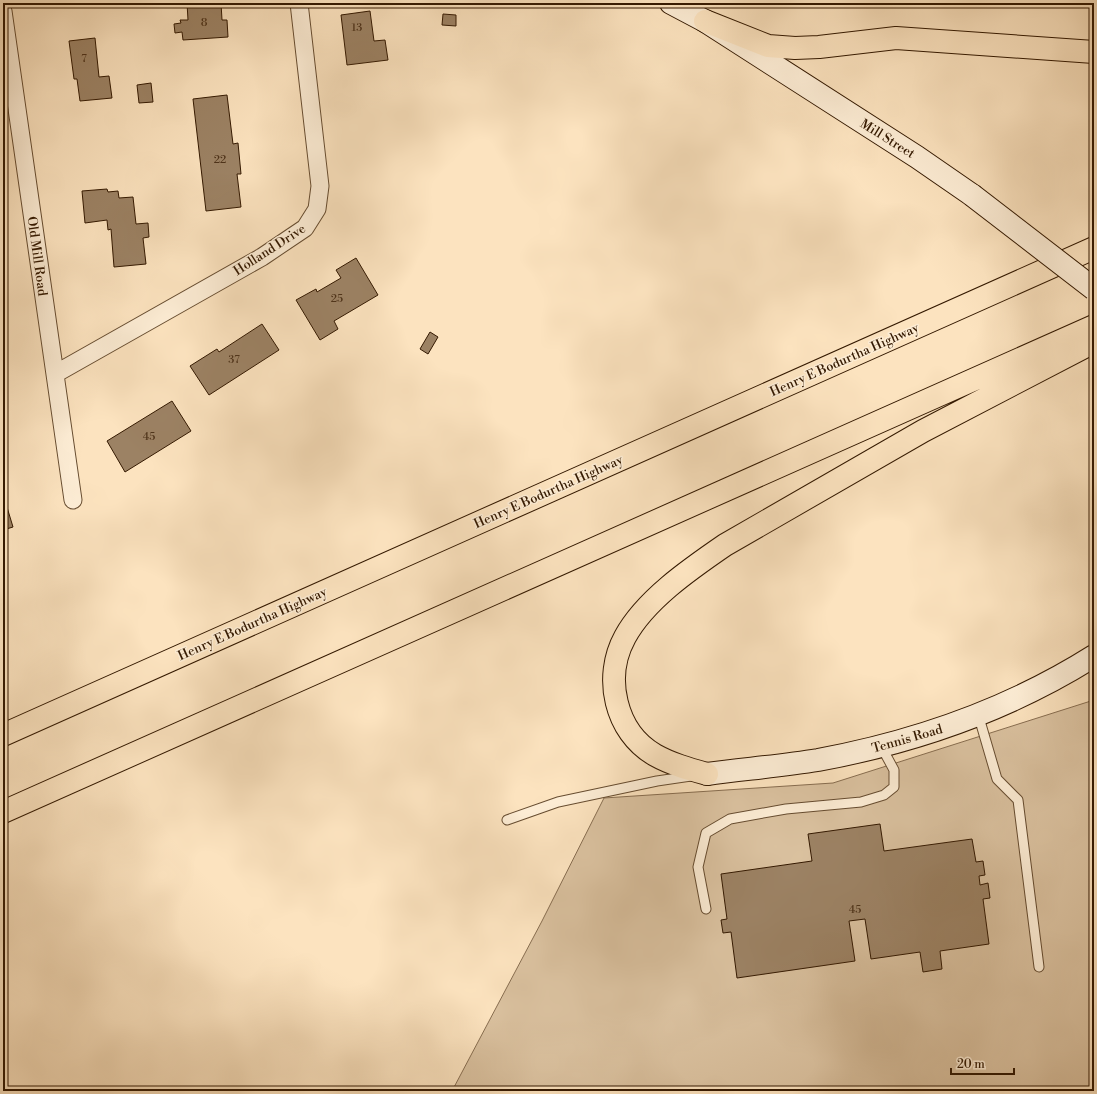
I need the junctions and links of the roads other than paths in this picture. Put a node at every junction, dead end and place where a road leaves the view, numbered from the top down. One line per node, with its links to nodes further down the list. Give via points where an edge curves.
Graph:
1 (299, 3): 10 (street, Holland Drive, via 320,186 317,209 305,228 262,257)
2 (671, 3): 4 (street, Mill Street)
3 (3, 11): 10 (street, Old Mill Road)
4 (705, 21): 5 (highway, via 768,46 818,47 896,38); 7 (street, Mill Street, bridge, via 918,156)
5 (1094, 52)
6 (1094, 248): 14 (highway, Henry E Bodurtha Highway)
7 (1094, 289)
8 (1094, 326): 17 (highway)
9 (1094, 342): 16 (highway, via 923,432 725,545 697,564 655,600 625,637 614,669 614,691 620,712 634,736 654,755)
10 (55, 374): 11 (street, Old Mill Road)
11 (73, 500)
12 (1094, 656): 13 (street, Tennis Road, via 1037,688)
13 (978, 714): 15 (street, Tennis Road, via 918,736); 20 (lane, via 997,779 1018,800)
14 (3, 735)
15 (881, 746): 16 (street, Tennis Road, via 816,760); 19 (lane, via 894,770 894,787 884,795 861,802 786,809 730,819 706,833 698,867)
16 (706, 774): 18 (lane, via 657,781 558,802)
17 (3, 812)
18 (507, 820)
19 (706, 910)
20 (1039, 967)

